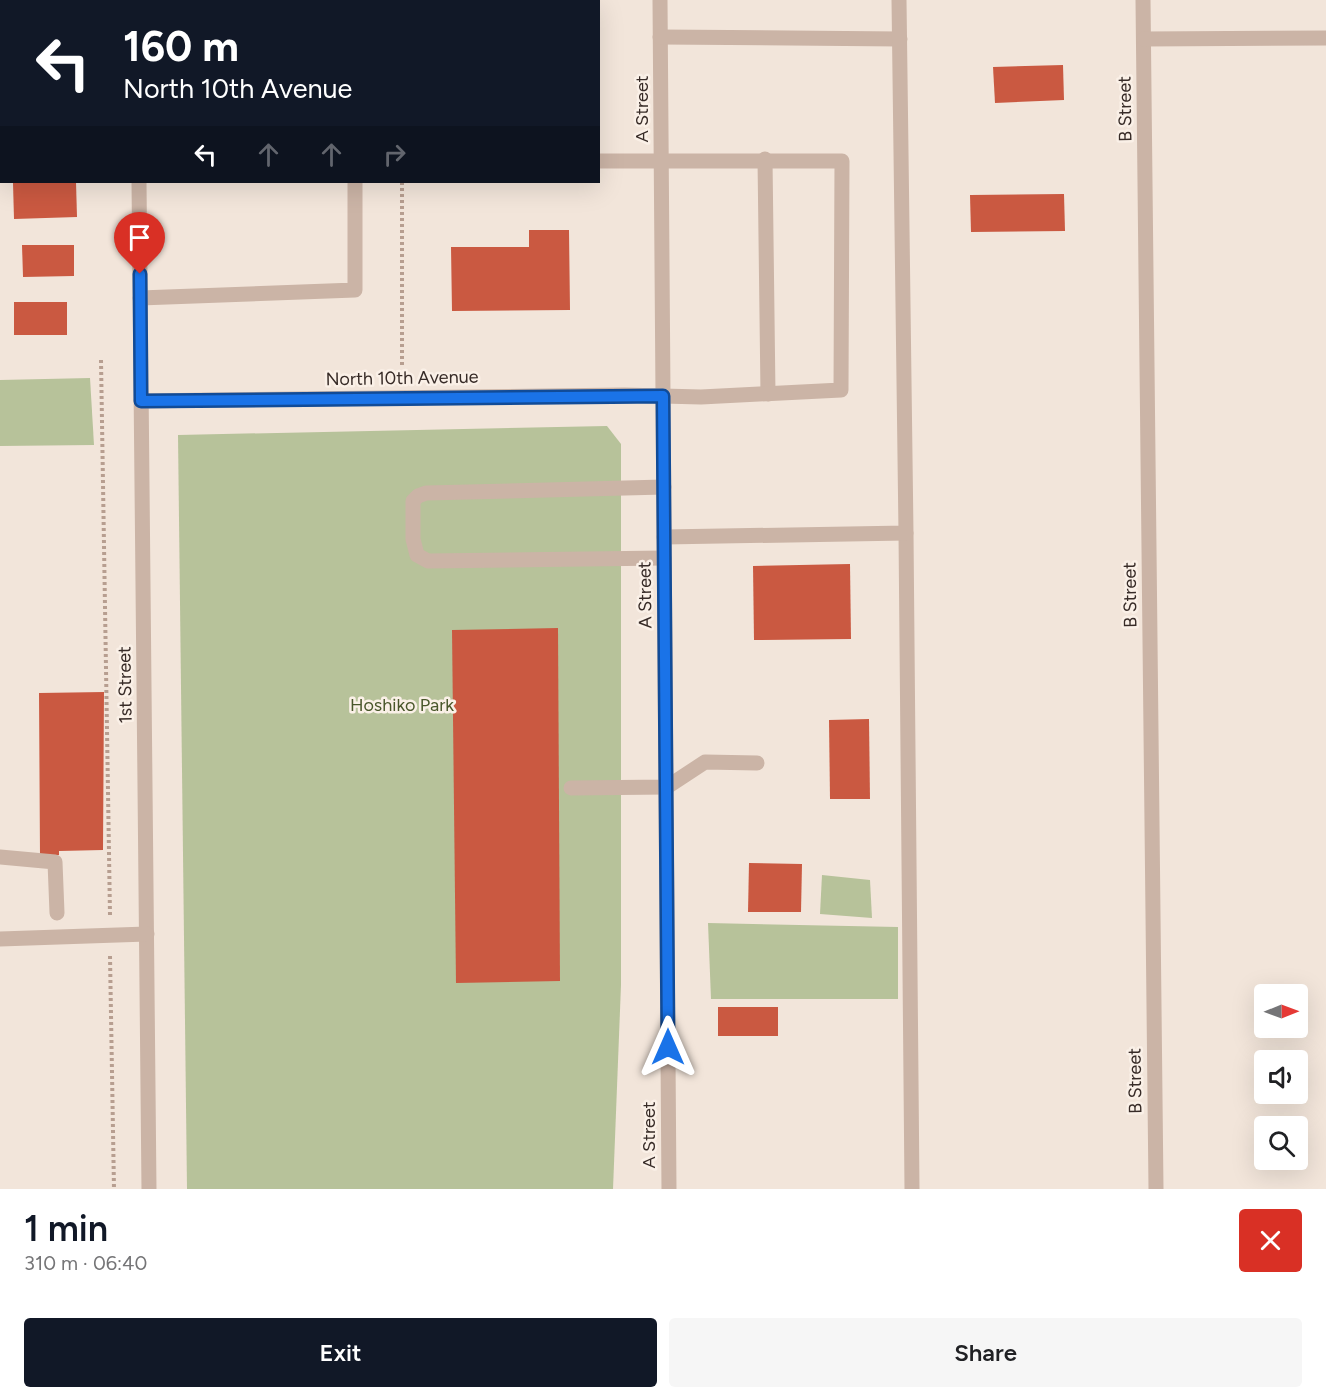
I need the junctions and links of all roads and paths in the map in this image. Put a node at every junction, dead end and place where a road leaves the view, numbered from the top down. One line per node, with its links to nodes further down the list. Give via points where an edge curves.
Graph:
1 (660, 0): 4 (street, A Street)
2 (899, 0): 6 (street)
3 (1143, 0): 7 (street, B Street)
4 (660, 37): 6 (street); 9 (street, A Street)
5 (1326, 38): 7 (street)
6 (900, 39): 21 (street)
7 (1144, 39): 36 (street, B Street)
8 (765, 159): 9 (street); 17 (street); 17 (street, North 10th Avenue, via 842,160 841,390)
9 (661, 160): 10 (street); 18 (street, A Street)
10 (600, 161)
11 (139, 183): 14 (street, 1st Street)
12 (355, 183): 14 (street, via 355,290)
13 (402, 183): 16 (path)
14 (140, 298): 19 (street, 1st Street)
15 (101, 360): 30 (path)
16 (402, 366)
17 (768, 394): 18 (street, North 10th Avenue)
18 (663, 396): 19 (street, North 10th Avenue); 20 (street, A Street)
19 (141, 401): 29 (street, 1st Street)
20 (664, 487): 22 (street, A Street); 23 (street, via 426,493 413,501 417,555 428,561)
21 (906, 532): 22 (street); 35 (street)
22 (664, 537): 23 (street, A Street)
23 (664, 558): 26 (street, A Street)
24 (757, 764): 26 (street, via 705,762)
25 (571, 788): 26 (street)
26 (667, 788): 34 (street, A Street)
27 (0, 857): 28 (street, via 55,862)
28 (57, 913)
29 (147, 934): 30 (street); 33 (street, 1st Street)
30 (110, 936): 31 (street); 32 (path)
31 (0, 939)
32 (114, 1189)
33 (149, 1189)
34 (669, 1189)
35 (912, 1189)
36 (1156, 1189)

